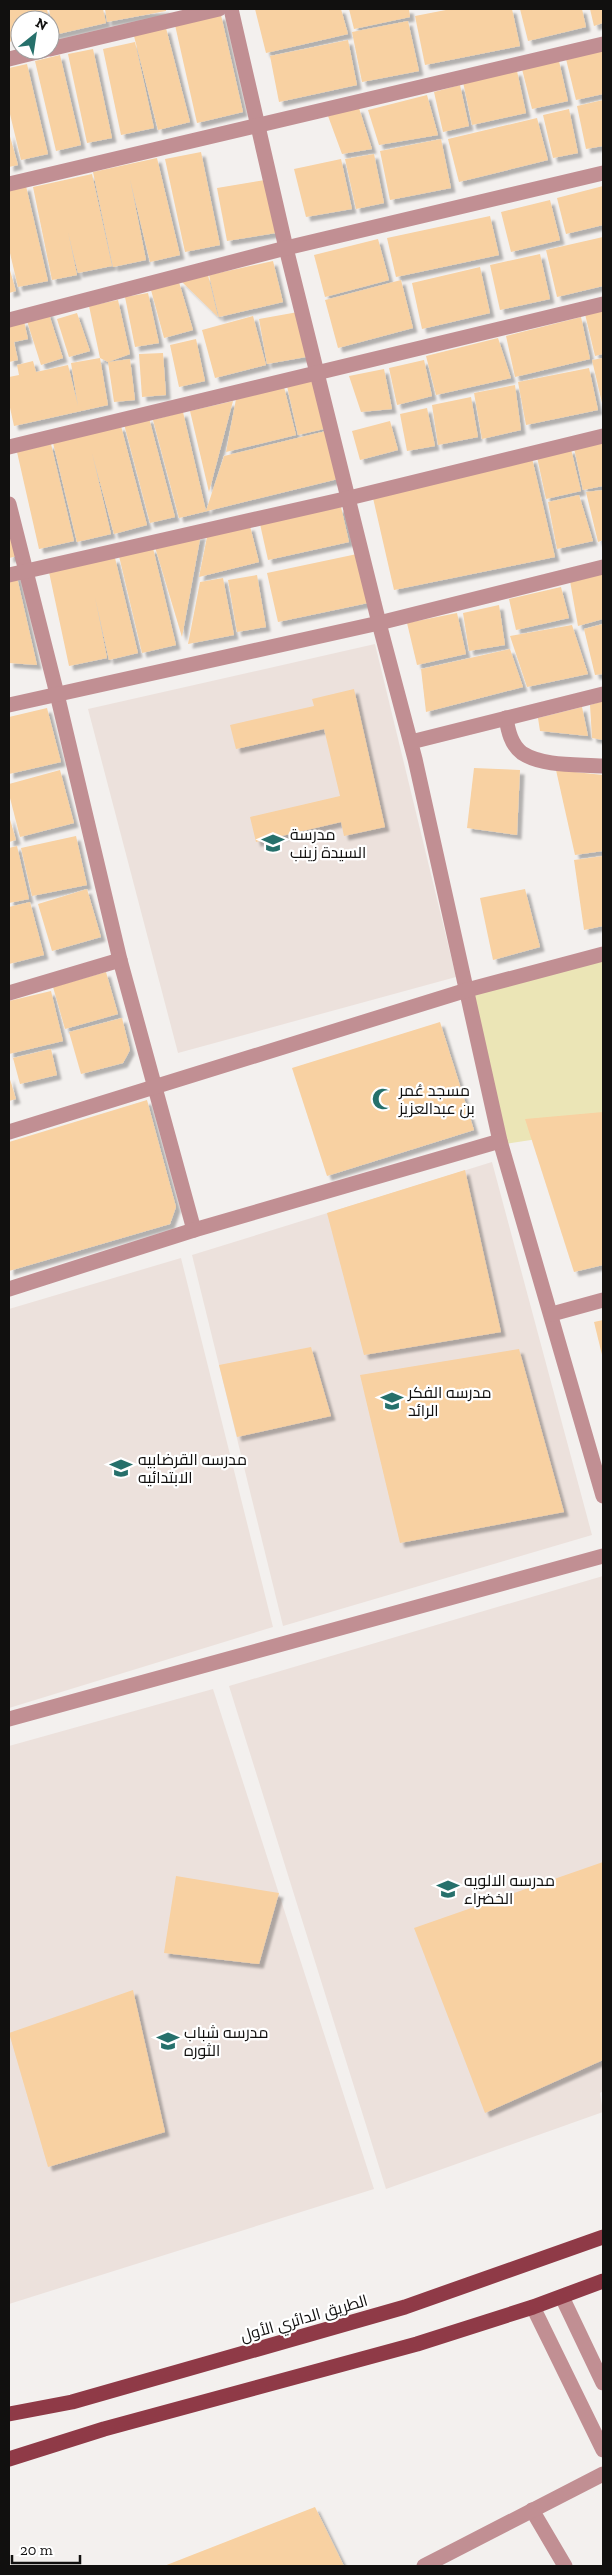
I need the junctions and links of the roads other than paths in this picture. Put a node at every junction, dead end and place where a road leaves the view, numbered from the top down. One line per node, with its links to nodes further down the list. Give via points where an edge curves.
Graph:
1 (219, 9): 4 (street)
2 (230, 9): 5 (street)
3 (603, 44): 5 (street)
4 (60, 47)
5 (258, 127): 7 (street); 8 (street)
6 (603, 173): 8 (street)
7 (9, 184)
8 (286, 248): 10 (street); 11 (street)
9 (603, 304): 11 (street)
10 (9, 320)
11 (318, 374): 13 (street); 14 (street)
12 (603, 436): 14 (street)
13 (9, 447)
14 (349, 498): 17 (street); 19 (street)
15 (9, 504): 17 (street)
16 (603, 567): 19 (street)
17 (24, 571): 18 (street); 20 (street)
18 (9, 575)
19 (379, 623): 20 (street); 24 (street)
20 (57, 694): 22 (street); 27 (street)
21 (603, 694): 23 (street)
22 (9, 705)
23 (506, 718): 24 (street); 25 (street, via 512,742 522,753 542,761)
24 (411, 742): 28 (street)
25 (603, 766)
26 (603, 954): 28 (street)
27 (120, 960): 29 (street); 30 (street)
28 (466, 990): 30 (street); 32 (street)
29 (9, 993)
30 (154, 1087): 31 (street); 33 (street)
31 (9, 1132)
32 (500, 1141): 33 (street); 36 (street)
33 (194, 1230): 34 (street)
34 (9, 1289)
35 (603, 1300): 36 (street)
36 (552, 1314): 37 (street)
37 (603, 1496)
38 (603, 1556): 39 (street)
39 (9, 1719)
40 (603, 2237): 45 (main road, الطريق الدائري الأول, via 405,2307 72,2402)
41 (603, 2281): 42 (main road)
42 (562, 2297): 43 (main road); 44 (street)
43 (533, 2307): 46 (street); 47 (main road, via 417,2344 104,2429)
44 (603, 2383)
45 (9, 2414)
46 (603, 2450)
47 (9, 2459)
48 (603, 2474): 49 (street)
49 (532, 2510): 50 (street); 51 (street)
50 (424, 2566)
51 (564, 2566)

